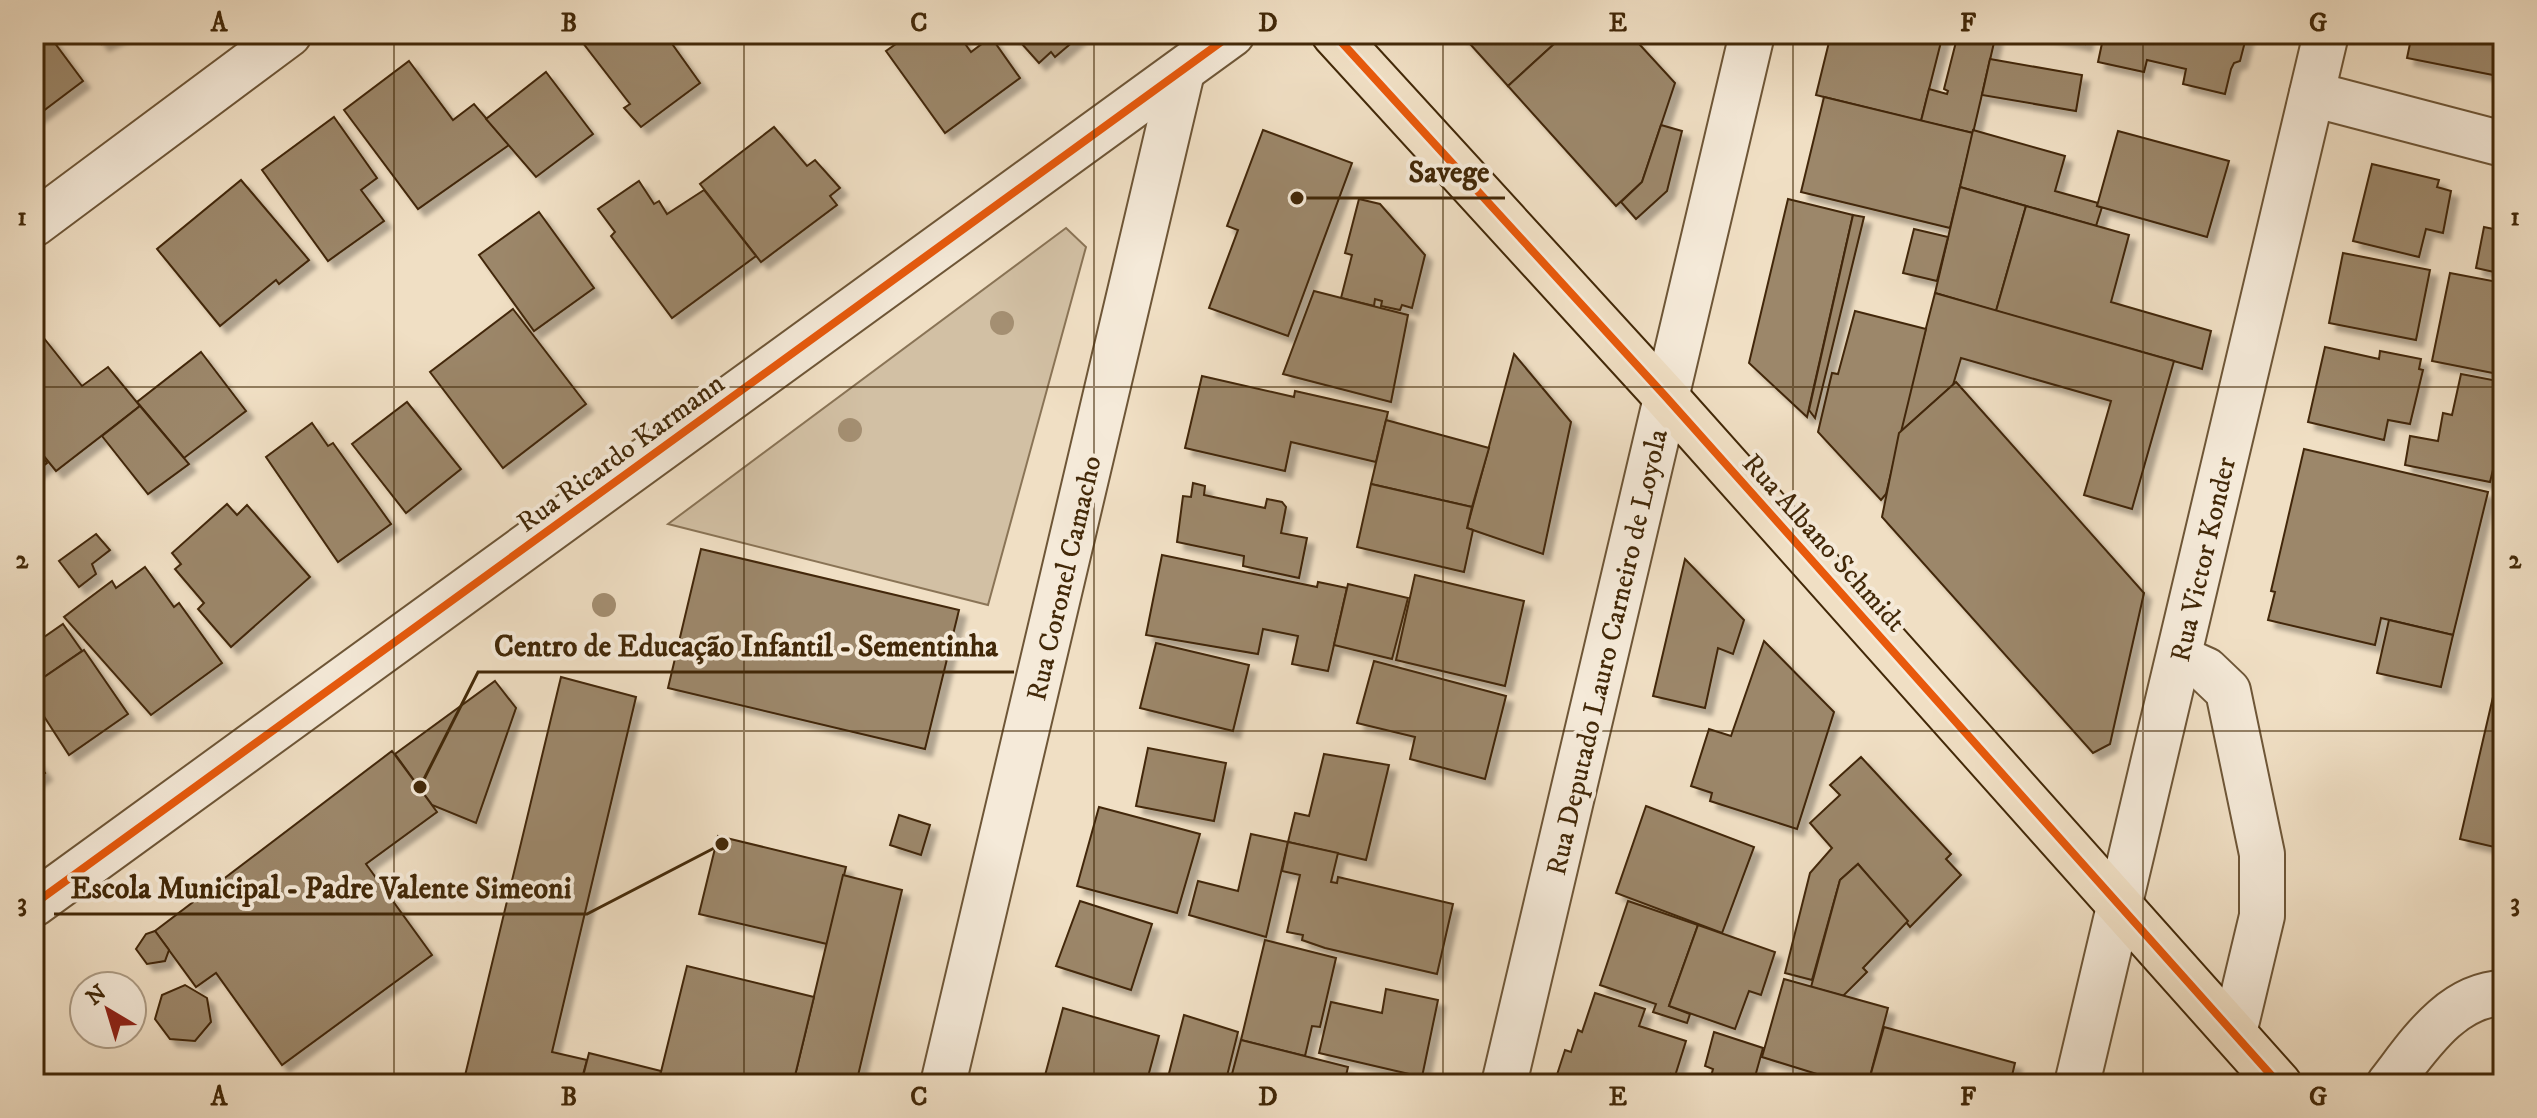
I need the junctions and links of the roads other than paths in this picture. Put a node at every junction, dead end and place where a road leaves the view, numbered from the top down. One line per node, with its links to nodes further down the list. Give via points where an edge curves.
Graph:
1 (289, 34): 9 (street)
2 (1232, 34): 6 (street, Rua Ricardo Karmann)
3 (1334, 34): 10 (main road, Rua Albano Schmidt)
4 (1752, 34): 10 (street, Rua Deputado Lauro Carneiro de Loyola)
5 (2326, 34): 7 (street, Rua Victor Konder)
6 (1182, 72): 12 (street, Rua Ricardo Karmann); 16 (street, Rua Coronel Camacho)
7 (2312, 94): 8 (street); 11 (street, Rua Victor Konder)
8 (2503, 144)
9 (34, 224)
10 (1666, 397): 13 (main road, Rua Albano Schmidt); 17 (street, Rua Deputado Lauro Carneiro de Loyola)
11 (2179, 658): 13 (street, Rua Victor Konder); 15 (street, via 2206,670 2228,691 2262,854 2262,916)
12 (34, 904)
13 (2120, 906): 15 (main road, Rua Albano Schmidt); 18 (street, Rua Victor Konder)
14 (2503, 993): 20 (street, via 2469,1002 2438,1022)
15 (2234, 1033): 19 (main road, Rua Albano Schmidt)
16 (943, 1084)
17 (1504, 1084)
18 (2077, 1084)
19 (2279, 1084)
20 (2389, 1084)

